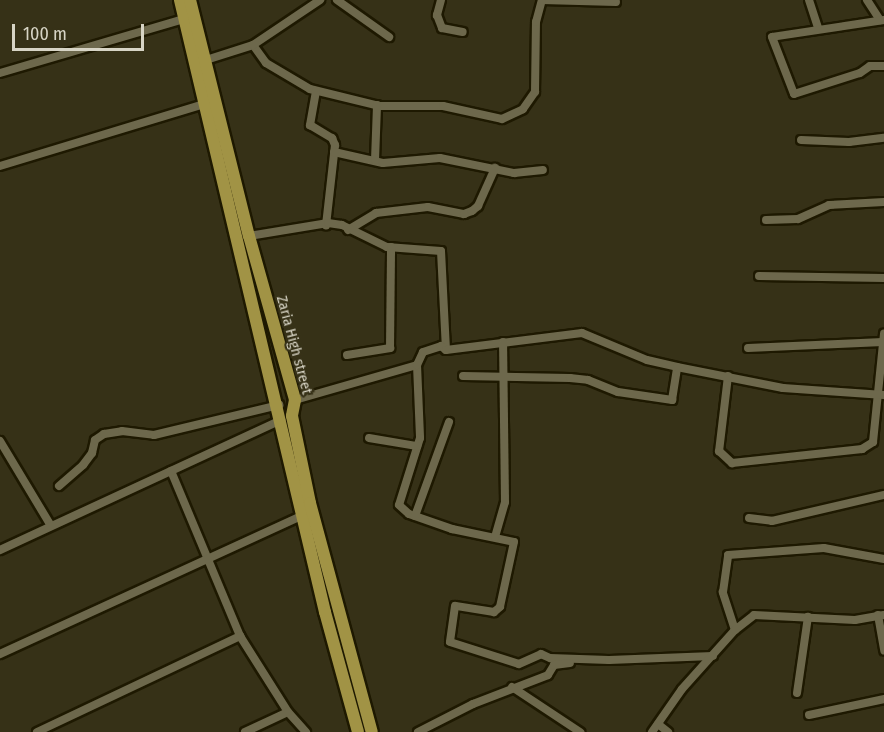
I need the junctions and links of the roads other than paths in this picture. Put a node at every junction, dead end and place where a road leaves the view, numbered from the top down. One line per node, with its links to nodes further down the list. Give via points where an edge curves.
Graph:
1 (180, 0): 10 (main road, Zaria High street)
2 (190, 0): 16 (main road, Zaria High street)
3 (321, 0): 15 (street)
4 (337, 0): 14 (street)
5 (441, 0): 13 (street, via 436,15 442,28)
6 (542, 0): 9 (street); 21 (street, via 536,30 537,85 530,100 513,117 502,119 443,106)
7 (809, 0): 12 (street)
8 (867, 0): 11 (street)
9 (616, 2)
10 (184, 19): 18 (street); 20 (main road, Zaria High street)
11 (882, 20): 12 (street)
12 (818, 28): 17 (street, via 772,38 794,94 860,73 870,66)
13 (463, 32)
14 (389, 37)
15 (253, 45): 16 (street); 19 (street, via 266,63)
16 (206, 60): 33 (main road, Zaria High street)
17 (884, 66)
18 (0, 73)
19 (316, 91): 21 (street); 24 (street, via 310,125 332,138)
20 (204, 104): 26 (street); 49 (main road, Zaria High street)
21 (376, 105): 25 (street)
22 (884, 138): 23 (street, via 849,142)
23 (801, 140)
24 (334, 152): 25 (street); 31 (street)
25 (375, 159): 27 (street, via 383,163 457,159)
26 (0, 166)
27 (495, 168): 28 (street, via 513,173); 32 (street, via 472,211 464,214 428,207 376,213)
28 (543, 170)
29 (884, 202): 30 (street, via 829,205 798,219)
30 (766, 220)
31 (326, 225): 32 (street, via 342,225); 33 (street)
32 (348, 230): 34 (street)
33 (249, 236): 48 (main road, Zaria High street)
34 (391, 247): 40 (street, via 441,251); 41 (street, via 390,348)
35 (759, 276): 36 (street)
36 (884, 278)
37 (883, 338): 39 (street); 47 (street)
38 (503, 342): 40 (street); 43 (street, via 582,333 647,360); 45 (street)
39 (748, 348)
40 (446, 350): 42 (street, via 441,346 423,352)
41 (347, 355)
42 (417, 365): 48 (street); 54 (street, via 421,423)
43 (677, 367): 45 (street, via 672,400 618,392 588,380); 46 (street)
44 (463, 376): 45 (street)
45 (503, 376): 62 (street, via 505,502)
46 (728, 376): 47 (street, via 803,390); 47 (street, via 719,451 724,459 740,465 828,455 868,446 873,442)
47 (881, 395)
48 (295, 400): 58 (main road, Zaria High street, via 292,416)
49 (279, 405): 50 (main road, Zaria High street); 56 (street, via 154,435 122,431 104,434 95,440 83,465)
50 (281, 420): 55 (street); 58 (main road, Zaria High street)
51 (449, 422): 59 (street)
52 (369, 438): 54 (street)
53 (0, 441): 61 (street)
54 (417, 446): 59 (street, via 397,500 401,508)
55 (171, 471): 61 (street); 64 (street)
56 (60, 486)
57 (884, 495): 60 (street, via 771,521)
58 (308, 513): 64 (street); 83 (main road, Zaria High street); 84 (main road, Zaria High street)
59 (415, 516): 62 (street, via 452,529)
60 (749, 518)
61 (51, 526): 63 (street)
62 (495, 537): 73 (street, via 514,542 500,607 494,612 455,606 450,642 519,664 541,654)
63 (0, 550)
64 (209, 557): 69 (street); 71 (street)
65 (884, 559): 68 (street, via 824,548 728,555 724,599)
66 (881, 615): 67 (street, via 855,620); 70 (street)
67 (808, 617): 68 (street, via 754,615); 75 (street)
68 (735, 630): 72 (street)
69 (240, 636): 77 (street); 80 (street)
70 (884, 650)
71 (0, 654)
72 (713, 656): 73 (street); 79 (street)
73 (590, 660): 74 (street, via 554,665 548,675)
74 (512, 687): 85 (street); 86 (street)
75 (797, 693)
76 (884, 699): 78 (street)
77 (288, 712): 81 (street); 82 (street)
78 (809, 715)
79 (658, 724): 87 (street); 88 (street)
80 (37, 732)
81 (245, 732)
82 (306, 732)
83 (358, 732)
84 (372, 732)
85 (418, 732)
86 (580, 732)
87 (652, 732)
88 (668, 732)

